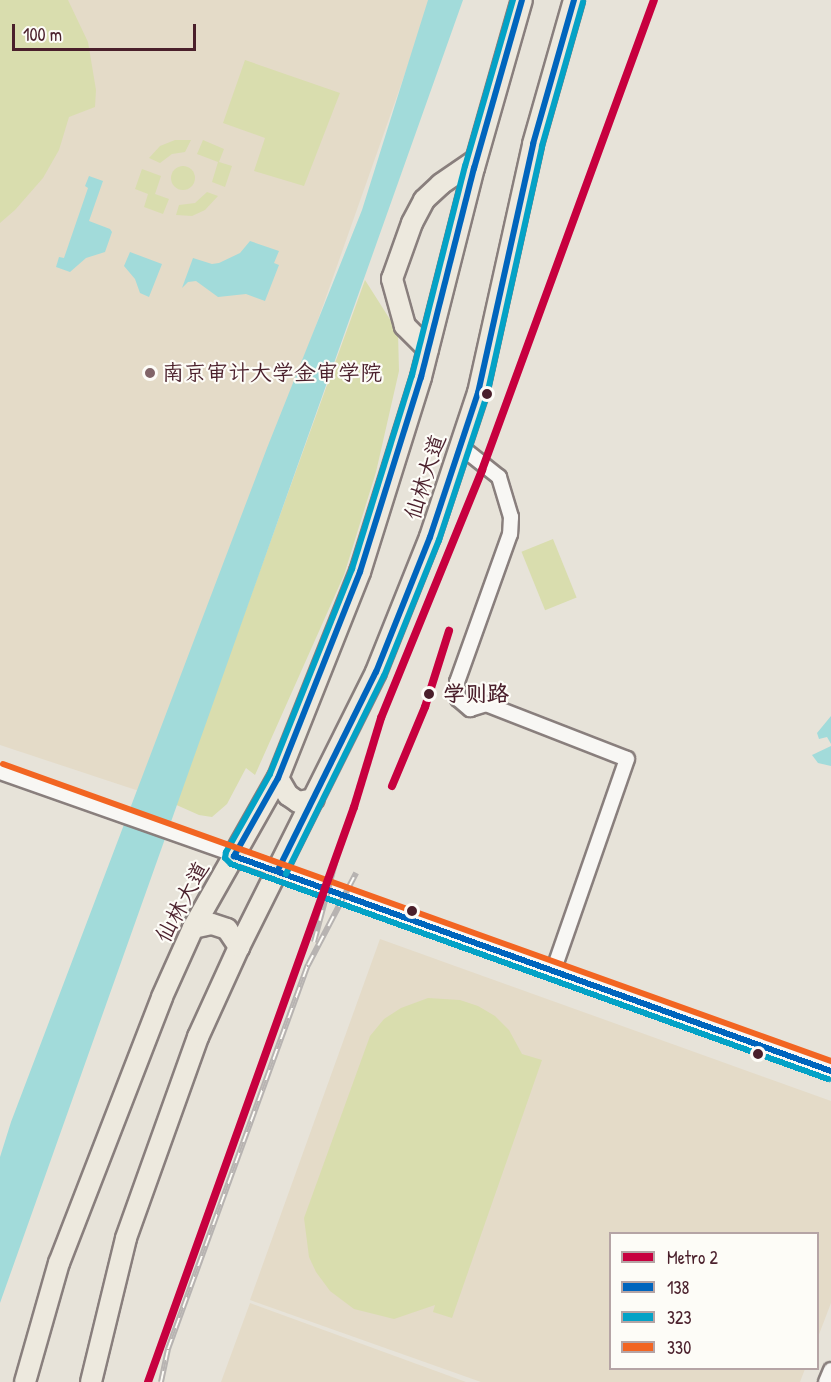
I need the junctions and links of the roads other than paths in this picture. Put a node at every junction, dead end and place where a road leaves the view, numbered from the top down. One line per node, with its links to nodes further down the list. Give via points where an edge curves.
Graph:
1 (522, 0): 3 (main road, 仙林大道)
2 (574, 0): 5 (main road, 仙林大道, via 533,144 480,382)
3 (476, 160): 4 (main road, 仙林大道); 4 (main road, via 424,200 392,279 405,326)
4 (428, 349): 7 (main road, 仙林大道, via 360,572)
5 (460, 446): 8 (main road, 仙林大道, via 430,537 376,672); 13 (street, via 499,477 511,517 510,534 457,682 458,699 470,709 486,705 627,759)
6 (0, 772): 9 (street)
7 (278, 778): 8 (main road, via 288,795 298,801); 9 (main road, 仙林大道)
8 (314, 799): 10 (main road, 仙林大道)
9 (234, 856): 10 (street); 11 (main road, 仙林大道)
10 (278, 870): 12 (main road, 仙林大道); 13 (street)
11 (193, 928): 12 (main road, via 213,924 227,929); 16 (main road, 仙林大道, via 162,997 59,1263)
12 (239, 947): 17 (main road, 仙林大道, via 198,1037 126,1239)
13 (553, 971): 14 (street)
14 (831, 1071)
15 (831, 1370): 18 (street)
16 (25, 1382)
17 (90, 1382)
18 (826, 1382)

